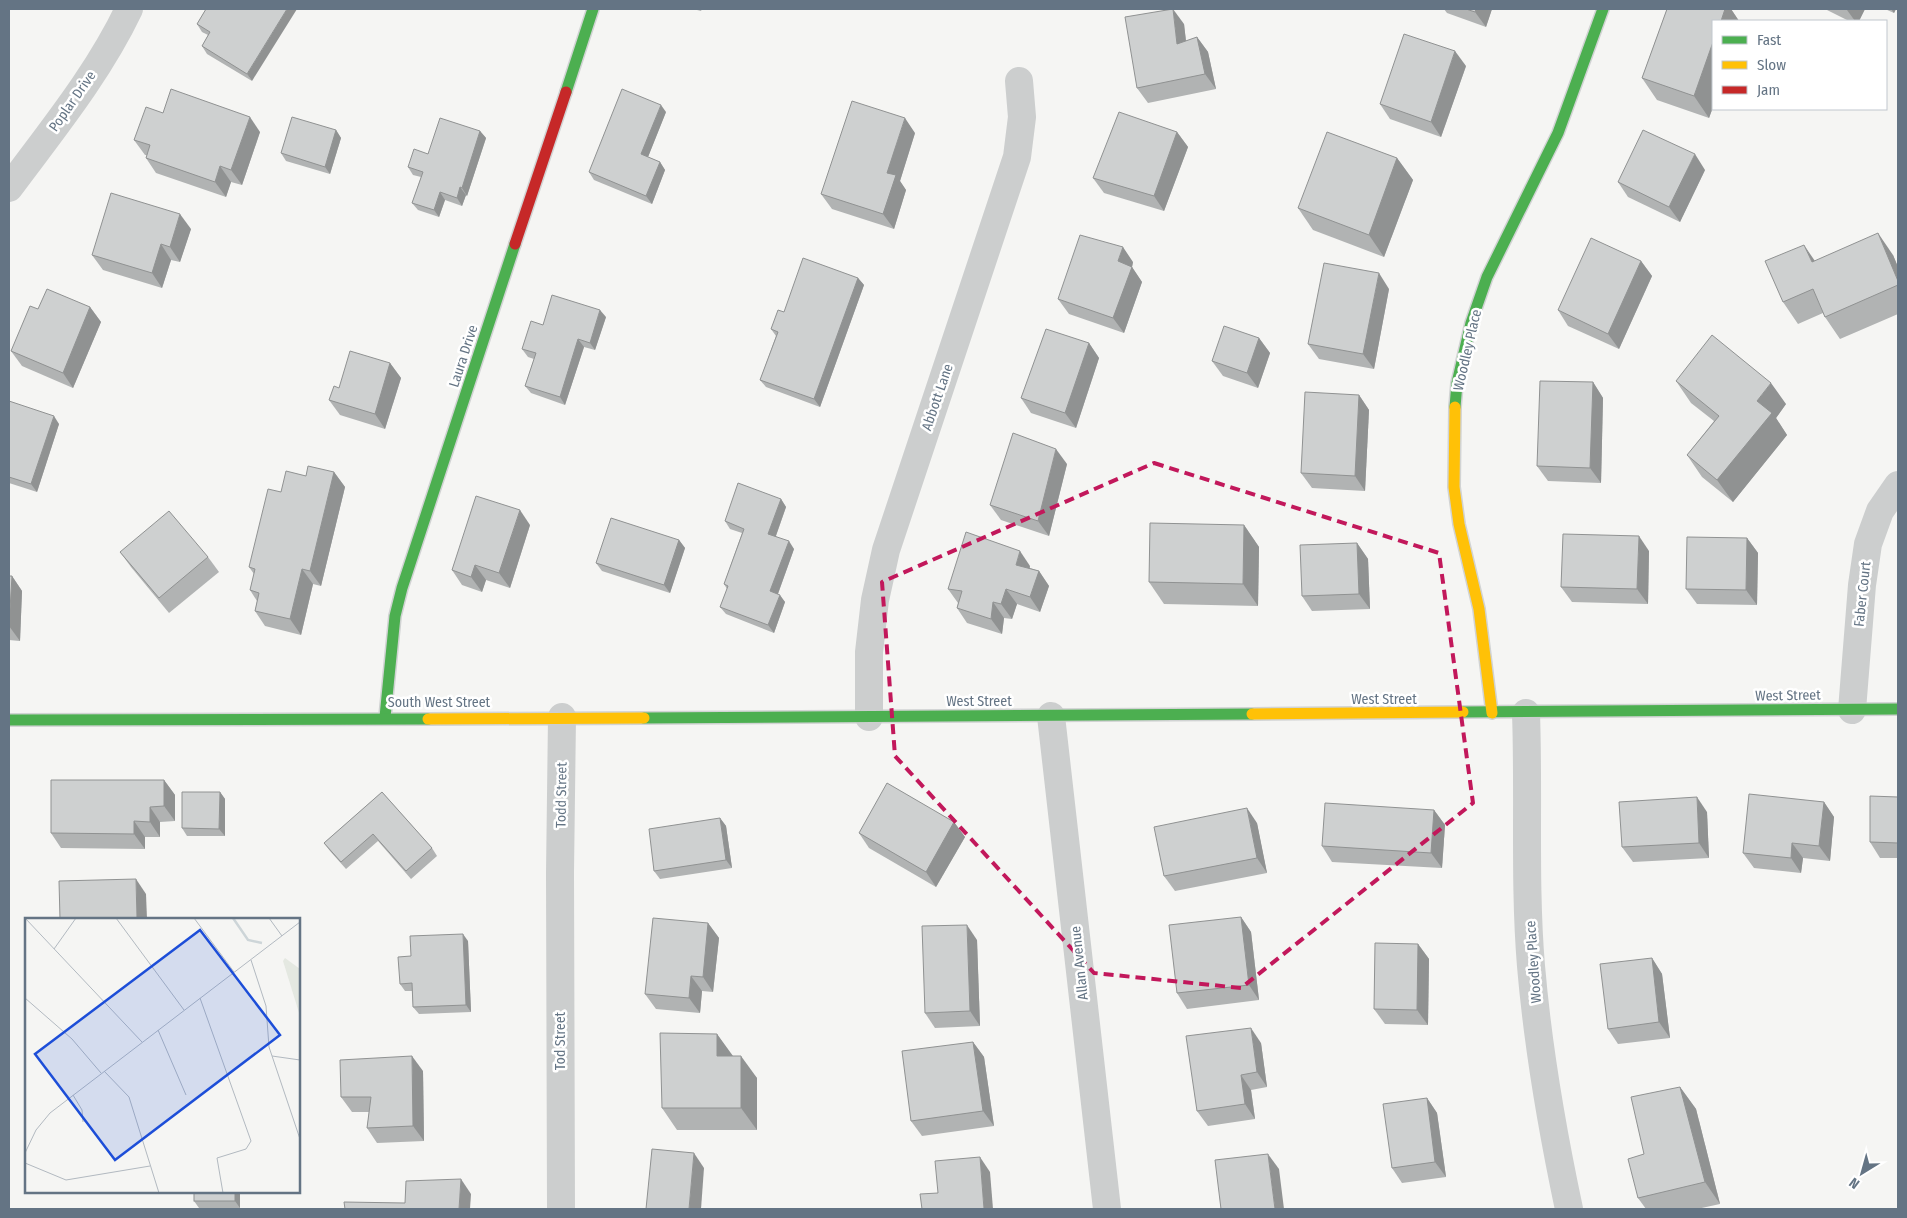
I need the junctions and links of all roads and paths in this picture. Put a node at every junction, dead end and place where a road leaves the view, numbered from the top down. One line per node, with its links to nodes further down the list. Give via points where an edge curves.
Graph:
1 (129, 9): 5 (street, Poplar Drive, via 88,82)
2 (593, 9): 14 (main road, Laura Drive, via 402,588 395,616)
3 (1603, 9): 9 (main road, Woodley Place, via 1558,133 1487,277 1471,323 1457,383 1454,487 1459,524 1479,609)
4 (1019, 81): 13 (street, Abbott Lane, via 1022,117 1017,157 886,550 874,600 868,652)
5 (9, 188)
6 (1898, 486): 8 (street, Faber Court, via 1880,511 1868,544)
7 (1898, 709): 8 (main road, West Street)
8 (1852, 710): 10 (main road, West Street)
9 (1492, 713): 10 (main road, West Street); 11 (main road, West Street)
10 (1526, 713): 19 (street, Woodley Place, via 1531,966 1550,1120)
11 (1051, 716): 13 (main road, West Street); 18 (street, Allan Avenue)
12 (562, 717): 13 (main road, South West Street); 14 (main road, South West Street); 16 (street, Todd Street)
13 (869, 717)
14 (384, 718): 15 (main road, South West Street)
15 (9, 720)
16 (560, 873): 17 (street, Tod Street)
17 (561, 1209)
18 (1108, 1209)
19 (1569, 1209)

